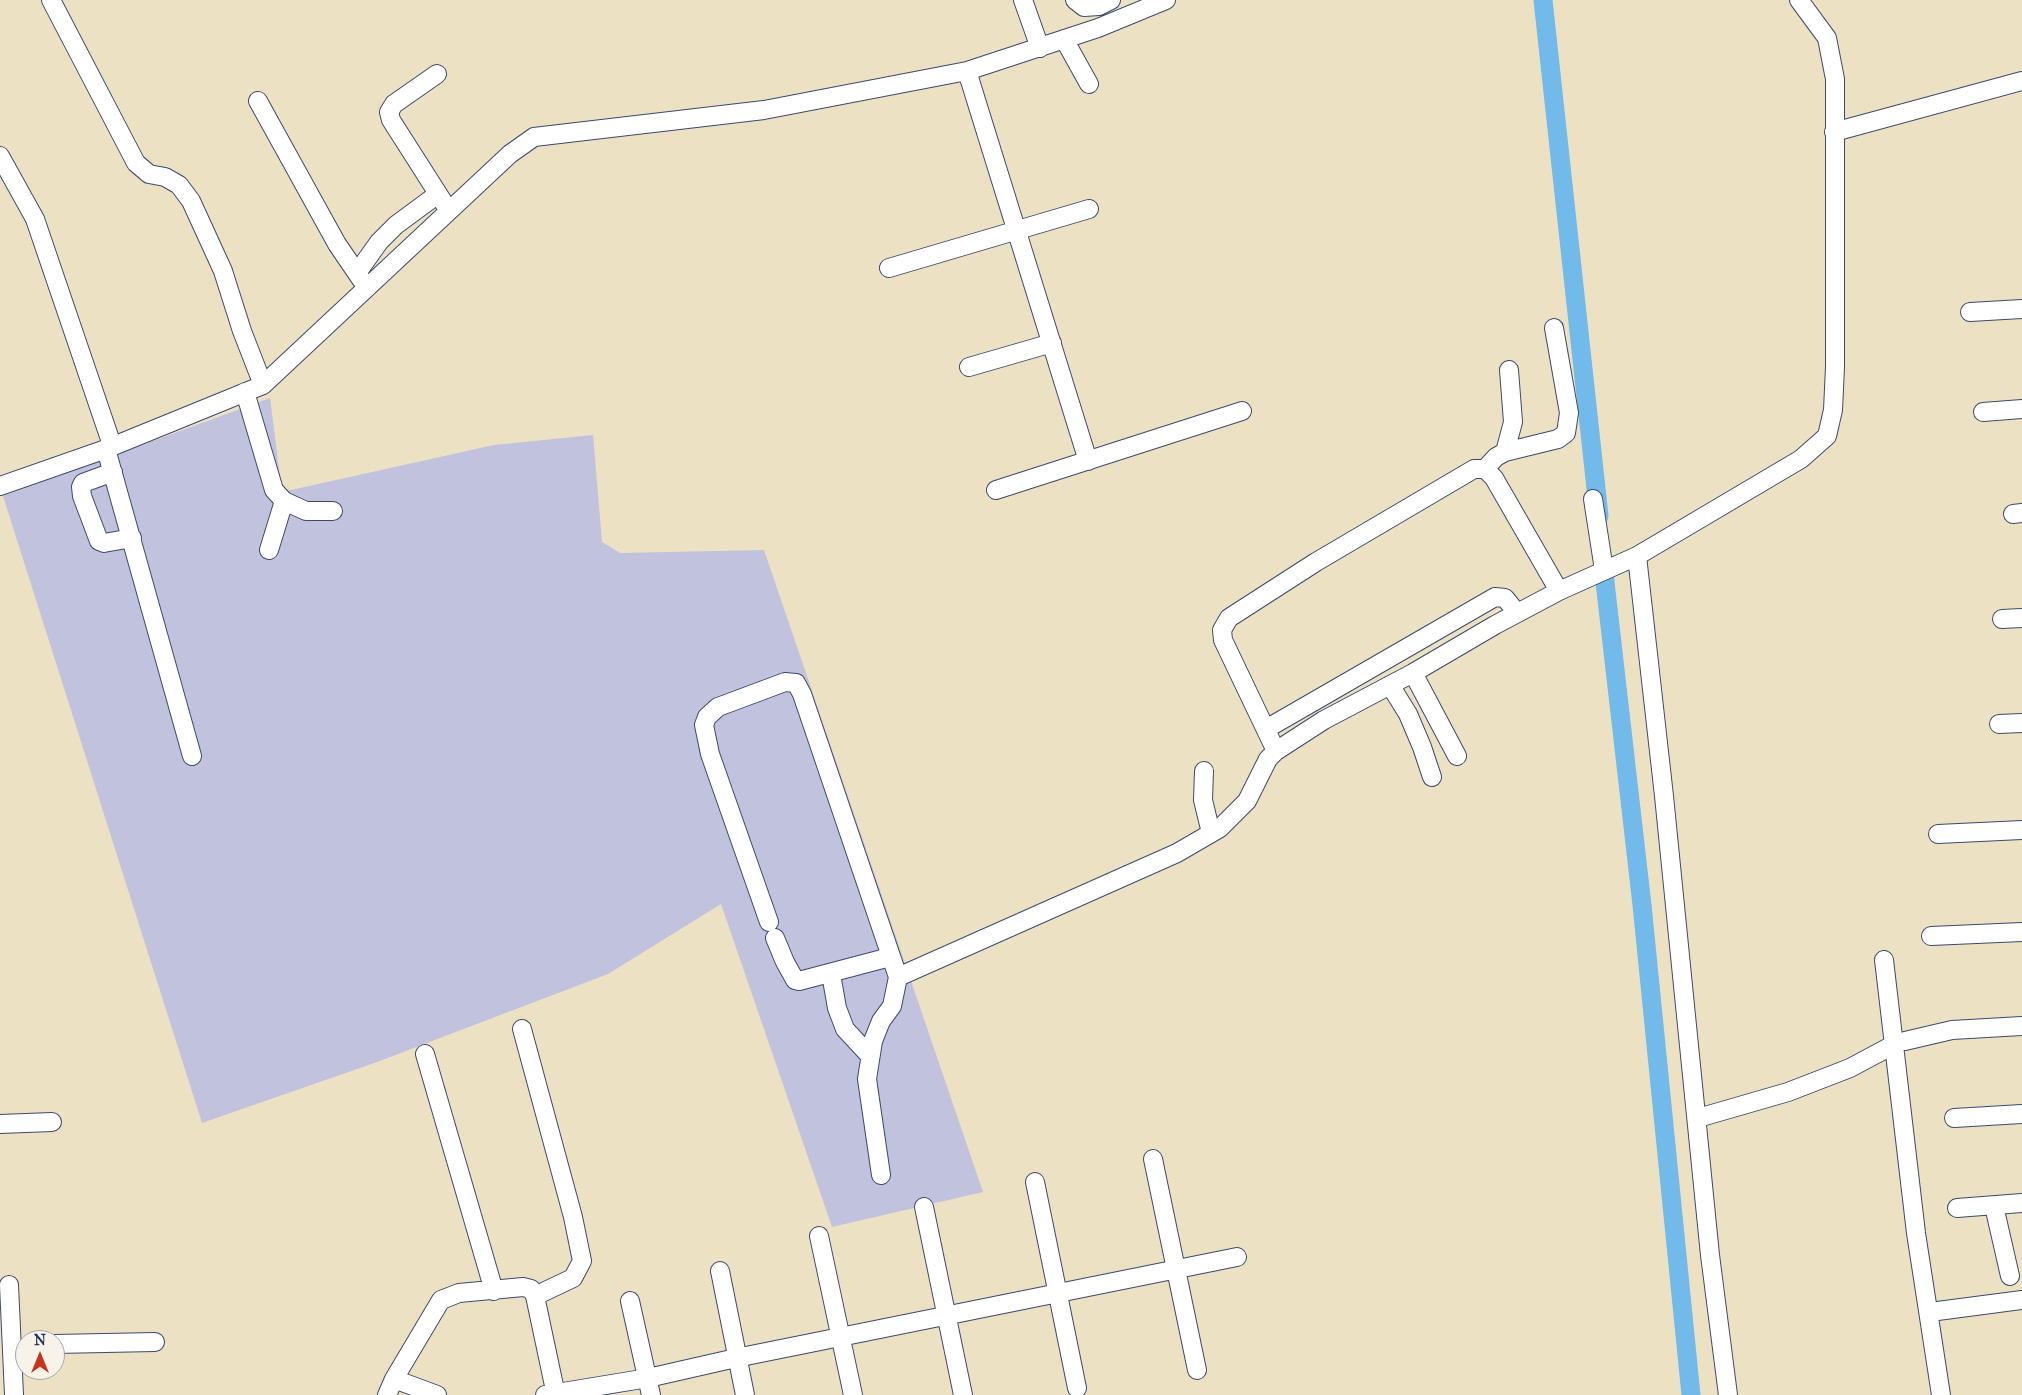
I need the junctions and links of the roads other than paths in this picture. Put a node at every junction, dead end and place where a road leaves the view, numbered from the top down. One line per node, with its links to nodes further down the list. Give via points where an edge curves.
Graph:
1 (52, 0): 29 (street, via 136,163 149,174 165,177 179,186 191,201 223,271)
2 (1023, 0): 8 (street)
3 (1075, 0): 4 (street, via 1084,7 1099,6)
4 (1111, 0)
5 (1166, 0): 7 (street)
6 (1799, 0): 14 (street, via 1827,38 1835,79)
7 (1064, 39): 8 (street); 12 (street)
8 (1040, 48): 9 (street)
9 (967, 71): 18 (street, via 764,110 534,137 510,154); 19 (street)
10 (437, 74): 16 (street, via 394,104 389,112 390,120)
11 (2022, 81): 14 (street)
12 (1088, 84)
13 (258, 101): 21 (street, via 337,244)
14 (1834, 132): 46 (street, via 1835,367 1833,410 1827,436 1801,459)
15 (0, 156): 34 (street, via 35,219)
16 (438, 194): 18 (street); 21 (street, via 396,225)
17 (1089, 209): 19 (street)
18 (449, 211): 22 (street)
19 (1016, 230): 20 (street); 26 (street)
20 (889, 268)
21 (357, 273): 22 (street)
22 (368, 288): 29 (street)
23 (2022, 309): 24 (street)
24 (1970, 312)
25 (1554, 328): 35 (street, via 1569,413 1566,433 1558,439)
26 (1052, 344): 27 (street); 36 (street)
27 (969, 367)
28 (1508, 370): 35 (street, via 1513,422)
29 (263, 385): 30 (street)
30 (245, 392): 34 (street); 42 (street, via 274,490)
31 (2022, 409): 33 (street)
32 (1242, 411): 36 (street)
33 (1983, 412)
34 (109, 447): 38 (street); 39 (street)
35 (1506, 452): 37 (street)
36 (1088, 461): 40 (street)
37 (1485, 469): 47 (street, via 1494,478); 55 (street, via 1474,469 1316,562 1229,618 1222,630 1223,640)
38 (113, 472): 44 (street); 44 (street, via 83,483 82,496 99,541)
39 (0, 486)
40 (996, 490)
41 (1593, 499): 46 (street)
42 (284, 501): 43 (street, via 306,511); 45 (street)
43 (333, 511)
44 (132, 538): 57 (street)
45 (269, 550)
46 (1620, 563): 47 (street); 76 (street)
47 (1559, 591): 48 (street)
48 (1517, 613): 51 (street); 55 (street, via 1506,598 1490,599)
49 (2022, 618): 50 (street)
50 (2002, 619)
51 (1413, 673): 52 (street); 58 (street)
52 (1390, 685): 56 (street, via 1324,720); 60 (street, via 1408,714)
53 (2022, 723): 54 (street)
54 (1999, 724)
55 (1266, 729): 56 (street)
56 (1276, 751): 62 (street, via 1268,759 1247,801)
57 (192, 756)
58 (1457, 756)
59 (1204, 771): 62 (street, via 1203,800)
60 (1432, 776)
61 (2022, 830): 63 (street)
62 (1211, 833): 69 (street, via 1177,853)
63 (1938, 834)
64 (2022, 932): 65 (street)
65 (1930, 936)
66 (890, 957): 68 (street); 68 (street, via 802,694 796,683 785,682 718,707 707,717 704,725 710,754 772,930 795,980); 69 (street)
67 (1884, 960): 72 (street)
68 (830, 974): 74 (street, via 837,1008 846,1030)
69 (898, 977): 74 (street, via 892,1006 873,1041)
70 (2022, 1026): 72 (street, via 1952,1030)
71 (522, 1029): 95 (street, via 582,1261 573,1278)
72 (1899, 1043): 76 (street, via 1850,1068 1797,1088); 98 (street, via 1916,1233)
73 (425, 1054): 93 (street)
74 (870, 1056): 81 (street, via 866,1079)
75 (2022, 1114): 77 (street)
76 (1698, 1118): 115 (street, via 1710,1255)
77 (1954, 1118)
78 (52, 1122): 79 (street)
79 (0, 1124)
80 (1153, 1159): 89 (street)
81 (881, 1175)
82 (1035, 1182): 94 (street)
83 (2022, 1203): 84 (street)
84 (1994, 1206): 86 (street); 91 (street)
85 (924, 1207): 99 (street)
86 (1957, 1208)
87 (819, 1236): 100 (street)
88 (1237, 1256): 89 (street)
89 (1175, 1269): 94 (street); 105 (street)
90 (720, 1272): 104 (street)
91 (2010, 1276)
92 (9, 1285): 103 (street)
93 (494, 1291): 95 (street, via 523,1287 531,1289); 107 (street, via 460,1293 442,1300)
94 (1058, 1293): 99 (street); 108 (street)
95 (535, 1296): 109 (street)
96 (2022, 1300): 98 (street)
97 (630, 1301): 106 (street)
98 (1930, 1312): 116 (street)
99 (946, 1315): 100 (street); 114 (street)
100 (840, 1336): 104 (street); 113 (street)
101 (155, 1342): 102 (street)
102 (65, 1344)
103 (12, 1345): 110 (street)
104 (736, 1358): 106 (street); 112 (street)
105 (1197, 1370)
106 (649, 1386): 109 (street)
107 (390, 1387): 111 (street)
108 (1077, 1388)
109 (552, 1394)
110 (14, 1395)
111 (437, 1395)
112 (745, 1395)
113 (853, 1395)
114 (963, 1395)
115 (1728, 1395)
116 (1941, 1395)

